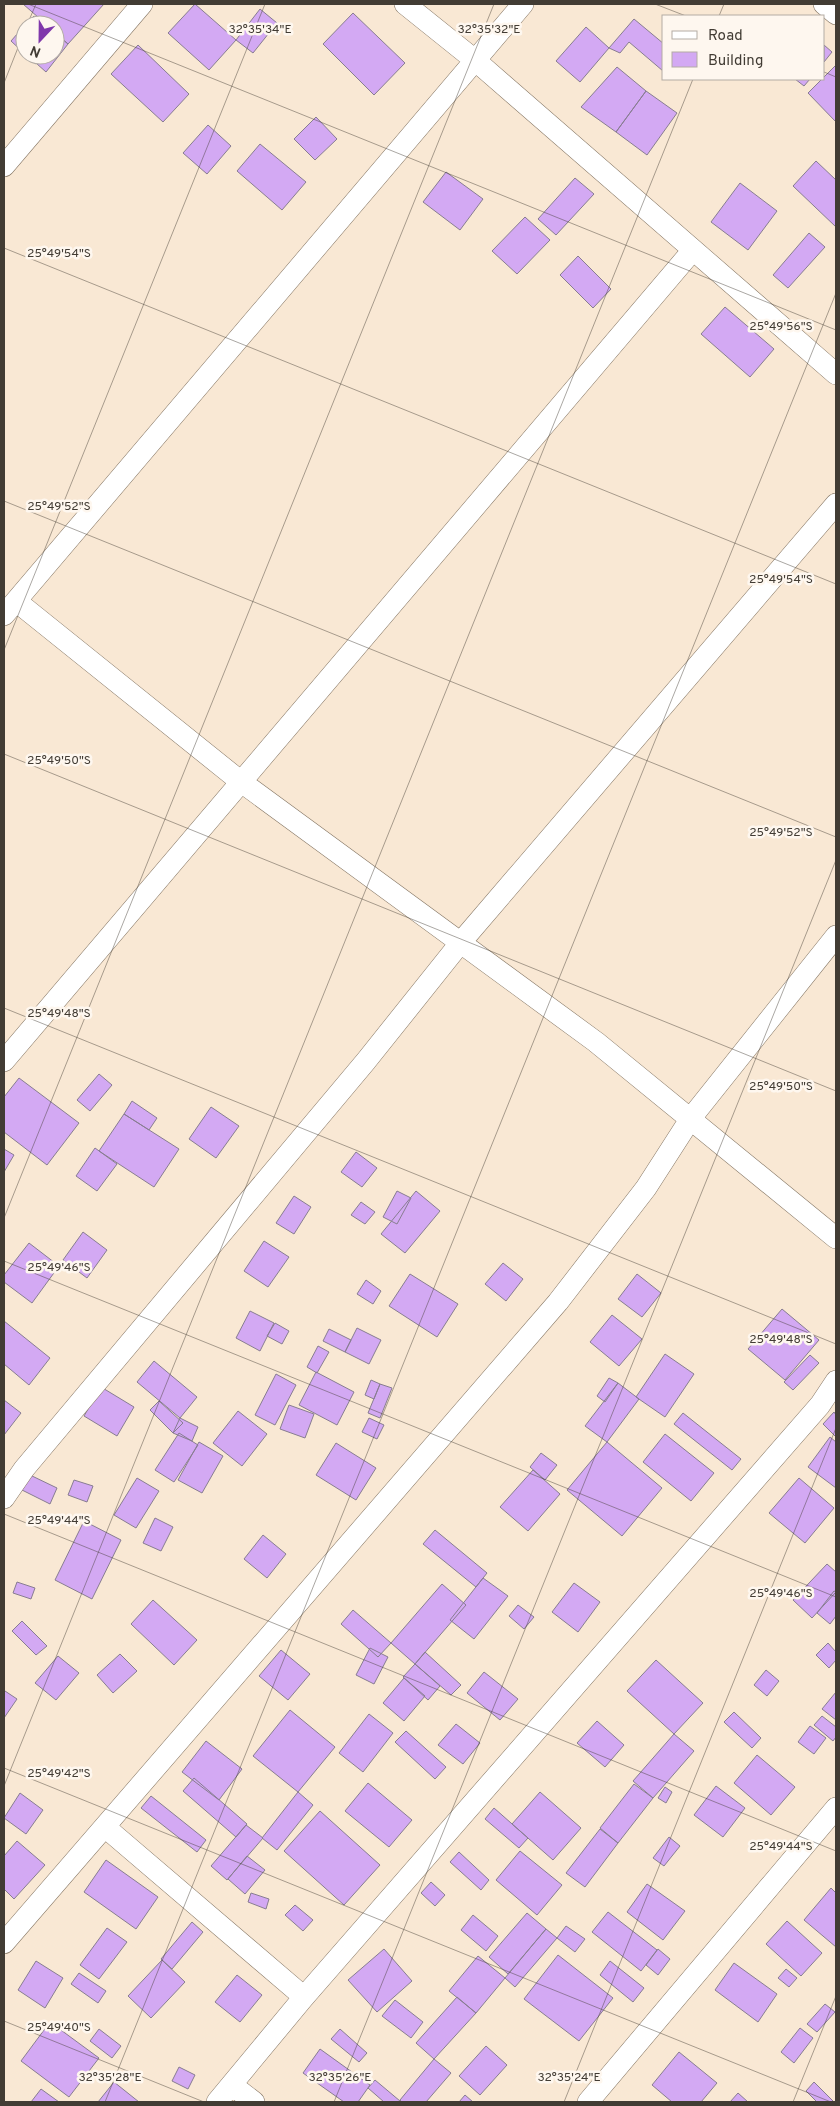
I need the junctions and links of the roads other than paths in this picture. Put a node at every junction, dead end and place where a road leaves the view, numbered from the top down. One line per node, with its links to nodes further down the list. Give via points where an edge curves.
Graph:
1 (142, 4): 7 (street)
2 (405, 4): 6 (street)
3 (524, 4): 6 (street)
4 (824, 4): 5 (street)
5 (836, 14)
6 (476, 62): 8 (street); 11 (street)
7 (4, 166)
8 (692, 250): 9 (street); 12 (street)
9 (836, 374)
10 (836, 504): 14 (street)
11 (10, 608): 12 (street)
12 (240, 781): 14 (street); 15 (street)
13 (836, 936): 16 (street)
14 (461, 942): 16 (street, via 596,1042); 19 (street, via 360,1068 24,1469)
15 (4, 1061)
16 (691, 1118): 17 (street); 21 (street, via 646,1188 558,1302)
17 (836, 1238)
18 (836, 1381): 23 (street, via 820,1405)
19 (4, 1498)
20 (836, 1808): 27 (street)
21 (105, 1827): 22 (street); 23 (street)
22 (4, 1943)
23 (304, 1997): 24 (street)
24 (232, 2085): 25 (street); 26 (street)
25 (217, 2102)
26 (254, 2102)
27 (588, 2102)

